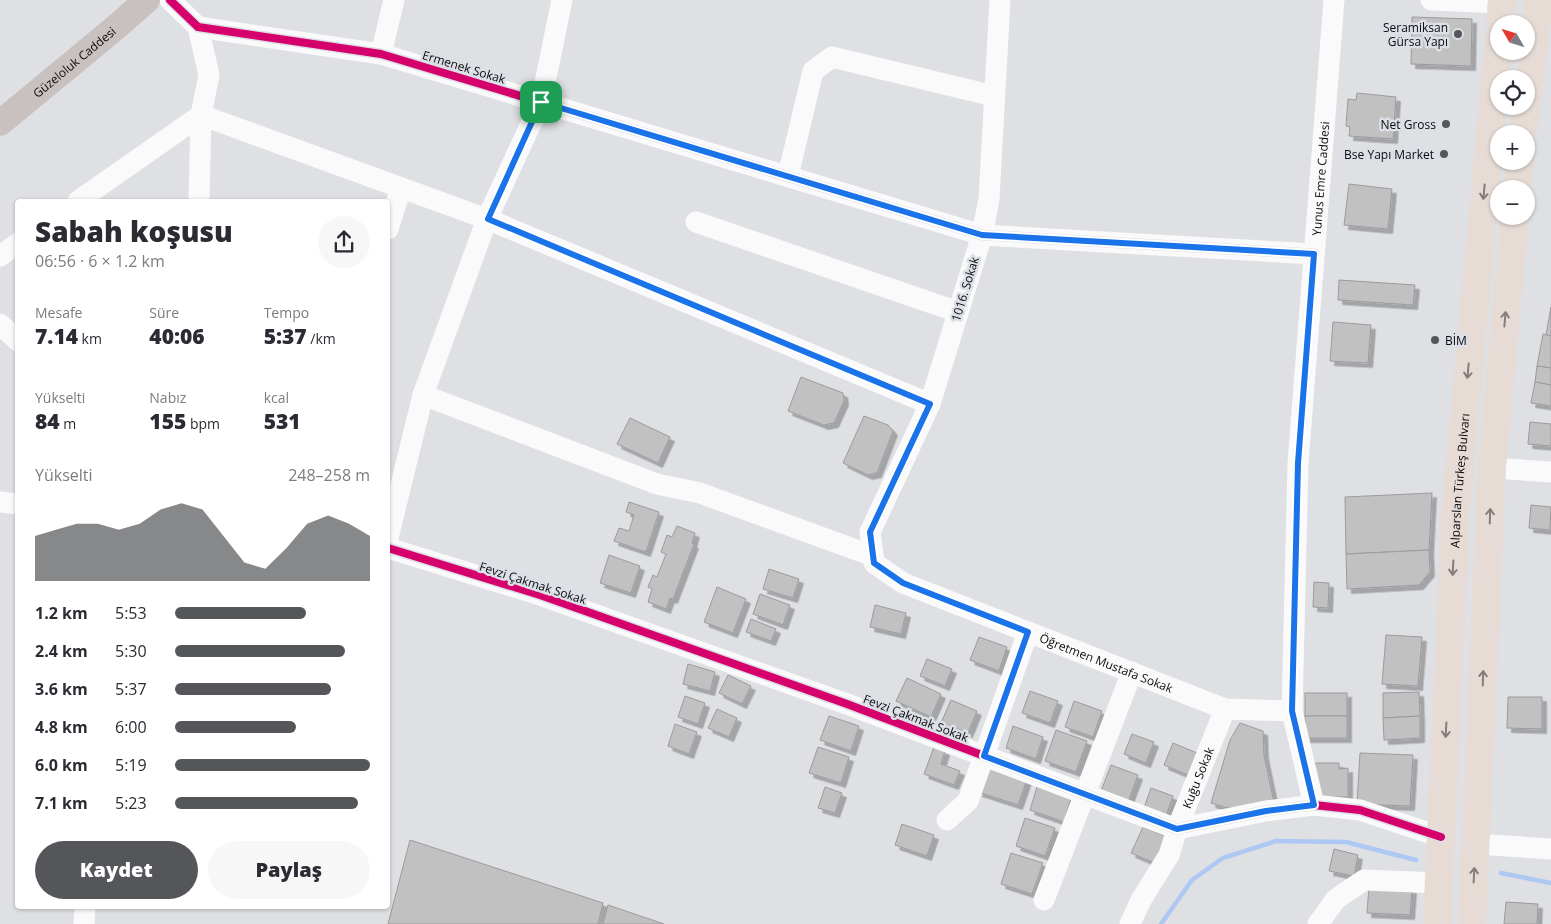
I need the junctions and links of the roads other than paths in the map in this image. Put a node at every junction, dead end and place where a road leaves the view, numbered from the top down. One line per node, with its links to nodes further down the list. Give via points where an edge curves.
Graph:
1 (147, 0): 16 (main road, Güzeloluk Caddesi)
2 (170, 0): 10 (street)
3 (394, 0): 11 (street)
4 (562, 0): 14 (street)
5 (1000, 0): 13 (street, 1016. Sokak)
6 (1334, 0): 28 (street, Yunus Emre Caddesi)
7 (1431, 0): 9 (street)
8 (1539, 0): 17 (highway)
9 (1502, 9)
10 (198, 27): 11 (street, Ermenek Sokak); 15 (street, via 209,76)
11 (381, 54): 14 (street, Ermenek Sokak)
12 (1497, 60): 51 (highway, Alparslan Türkeş Bulvarı, one-way to 51, via 1456,507)
13 (994, 96): 18 (street, via 832,57 813,71); 26 (street, 1016. Sokak, via 989,199)
14 (541, 102): 18 (street, Ermenek Sokak); 22 (street)
15 (201, 115): 19 (street); 20 (street); 21 (street)
16 (0, 123)
17 (1524, 125)
18 (788, 176): 26 (street, Ermenek Sokak)
19 (402, 188): 22 (street); 24 (street)
20 (81, 199)
21 (199, 199)
22 (488, 219): 33 (street); 34 (street)
23 (696, 222): 30 (street)
24 (390, 223)
25 (1514, 225): 35 (highway, one-way to 25)
26 (982, 235): 28 (street, Ermenek Sokak); 30 (street, 1016. Sokak)
27 (15, 245): 29 (street)
28 (1314, 254): 45 (street, Yunus Emre Caddesi, via 1298,463)
29 (0, 256)
30 (958, 312): 34 (street, 1016. Sokak)
31 (0, 324): 32 (street)
32 (15, 338)
33 (423, 395): 39 (street); 41 (street, Öğretmen Mustafa Sokak, via 657,484 700,493)
34 (930, 404): 41 (street, 1016. Sokak, via 870,532)
35 (1492, 468): 36 (street); 52 (highway, one-way to 35)
36 (1551, 472)
37 (0, 502): 38 (street)
38 (15, 504)
39 (390, 530)
40 (390, 549): 46 (street, Fevzi Çakmak Sokak, via 540,595)
41 (873, 559): 42 (street, Öğretmen Mustafa Sokak, via 903,583)
42 (1028, 632): 43 (street, Öğretmen Mustafa Sokak); 46 (street)
43 (1132, 672): 44 (street, Öğretmen Mustafa Sokak); 47 (street)
44 (1225, 709): 45 (street, Öğretmen Mustafa Sokak); 50 (street, Kuğu Sokak)
45 (1292, 711): 48 (street, Yunus Emre Caddesi)
46 (984, 756): 47 (street, Fevzi Çakmak Sokak); 49 (street, via 968,801)
47 (1085, 794): 50 (street, Fevzi Çakmak Sokak); 55 (street)
48 (1314, 805): 50 (street); 51 (street, via 1360,810)
49 (947, 820)
50 (1177, 829): 58 (street, Kuğu Sokak, via 1169,856)
51 (1440, 837): 54 (highway, Alparslan Türkeş Bulvarı)
52 (1476, 844): 53 (street); 61 (highway, one-way to 52)
53 (1551, 849)
54 (1439, 883): 59 (street, via 1364,880 1336,898); 60 (highway, Alparslan Türkeş Bulvarı)
55 (1044, 900)
56 (85, 909): 57 (street)
57 (84, 924)
58 (1130, 924)
59 (1318, 924)
60 (1437, 924)
61 (1472, 924)

